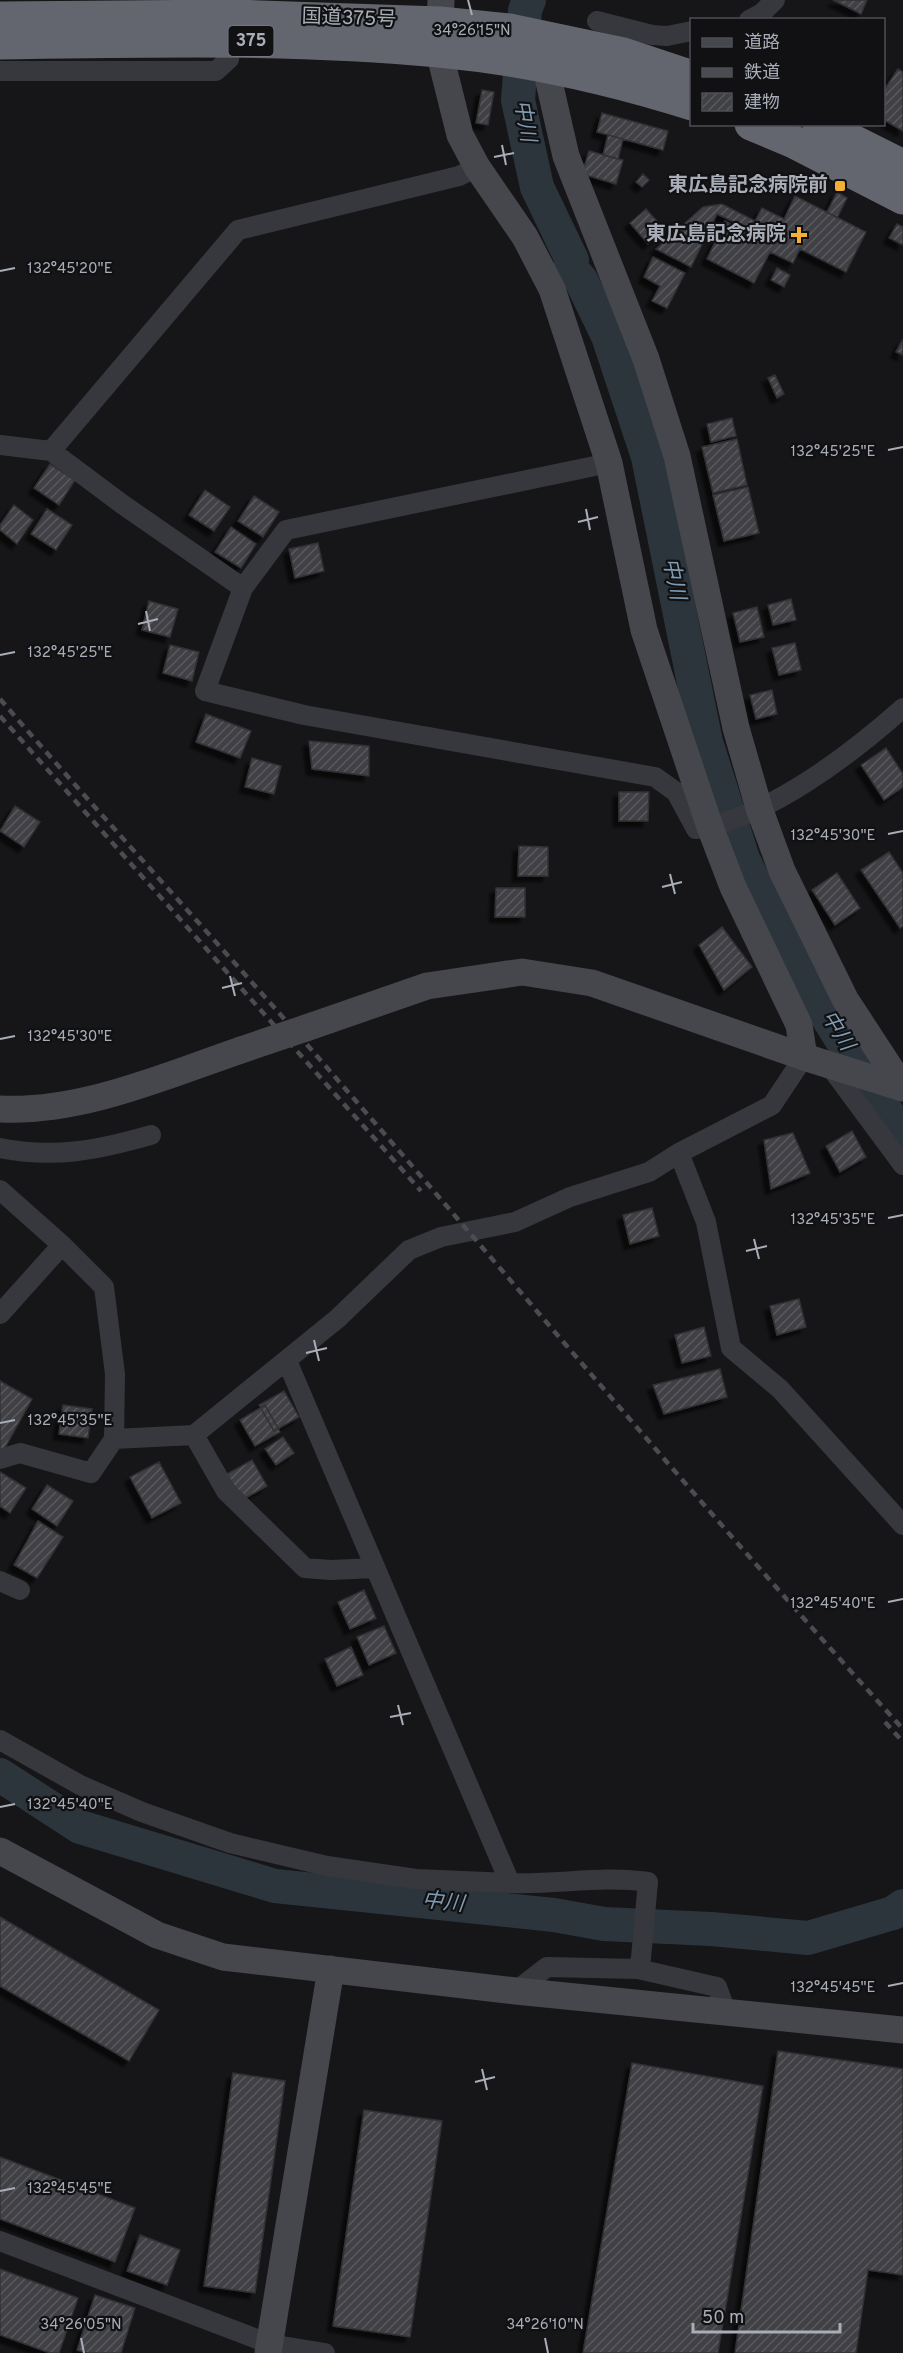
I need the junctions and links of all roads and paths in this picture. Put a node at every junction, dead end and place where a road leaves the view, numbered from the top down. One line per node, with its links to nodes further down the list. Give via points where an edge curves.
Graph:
1 (775, 0): 3 (street)
2 (0, 18): 4 (highway, 国道375号 / 375)
3 (753, 18)
4 (234, 19): 6 (highway, 国道375号 / 375); 9 (highway, 国道375号 / 375); 11 (street, via 229,59 216,71)
5 (597, 21): 8 (street)
6 (440, 25): 10 (highway, 国道375号 / 375); 17 (street, via 460,135)
7 (690, 31): 8 (street)
8 (626, 41): 10 (highway, 国道375号 / 375); 12 (highway, 国道375号 / 375)
9 (0, 43)
10 (552, 58): 13 (highway, 国道375号 / 375); 24 (street, via 549,82 566,156 646,359 677,456)
11 (0, 71)
12 (690, 76)
13 (690, 103)
14 (755, 126): 18 (highway)
15 (823, 126): 16 (highway)
16 (903, 166)
17 (477, 167): 20 (street, via 459,176 238,230); 21 (street, via 525,237 552,289)
18 (903, 198)
19 (0, 445): 20 (street)
20 (51, 451): 22 (street)
21 (609, 463): 22 (street, via 286,530); 25 (street, via 644,630)
22 (243, 588): 25 (street, via 205,692 304,716 655,777 676,792 696,829)
23 (903, 708): 24 (street, via 821,774)
24 (757, 809): 25 (street); 28 (street, via 782,871 845,999)
25 (715, 825): 26 (street, via 733,887 799,1025)
26 (804, 1057): 27 (street); 29 (street, bridge, via 592,983 522,972 427,986 84,1101); 32 (street, via 772,1105)
27 (829, 1065): 28 (street); 33 (street)
28 (903, 1088)
29 (0, 1109)
30 (151, 1135): 31 (street, via 109,1147 58,1154)
31 (0, 1148)
32 (679, 1154): 37 (street, via 649,1172 570,1197 515,1222 441,1237 409,1250); 41 (street, via 706,1222 731,1348 780,1389)
33 (903, 1165)
34 (0, 1190): 35 (street)
35 (62, 1245): 36 (street); 39 (street, via 104,1287 115,1374)
36 (0, 1314)
37 (287, 1361): 38 (street); 42 (street)
38 (194, 1435): 39 (street); 42 (street, via 226,1491 305,1568)
39 (114, 1438): 40 (street, via 91,1473 20,1453)
40 (0, 1459)
41 (903, 1525)
42 (375, 1568): 47 (street)
43 (0, 1581): 44 (street)
44 (20, 1590)
45 (0, 1740): 47 (street, via 80,1785 230,1843 327,1866 416,1879)
46 (0, 1851): 49 (street, via 157,1935 223,1957)
47 (510, 1883): 48 (street, via 621,1878 648,1882)
48 (640, 1964): 50 (street, via 547,1968); 51 (street, via 717,1987)
49 (331, 1969): 50 (street); 54 (street)
50 (516, 1991): 51 (street)
51 (726, 2012): 52 (street)
52 (903, 2030)
53 (0, 2241): 54 (street)
54 (269, 2348): 55 (street)
55 (325, 2353)

